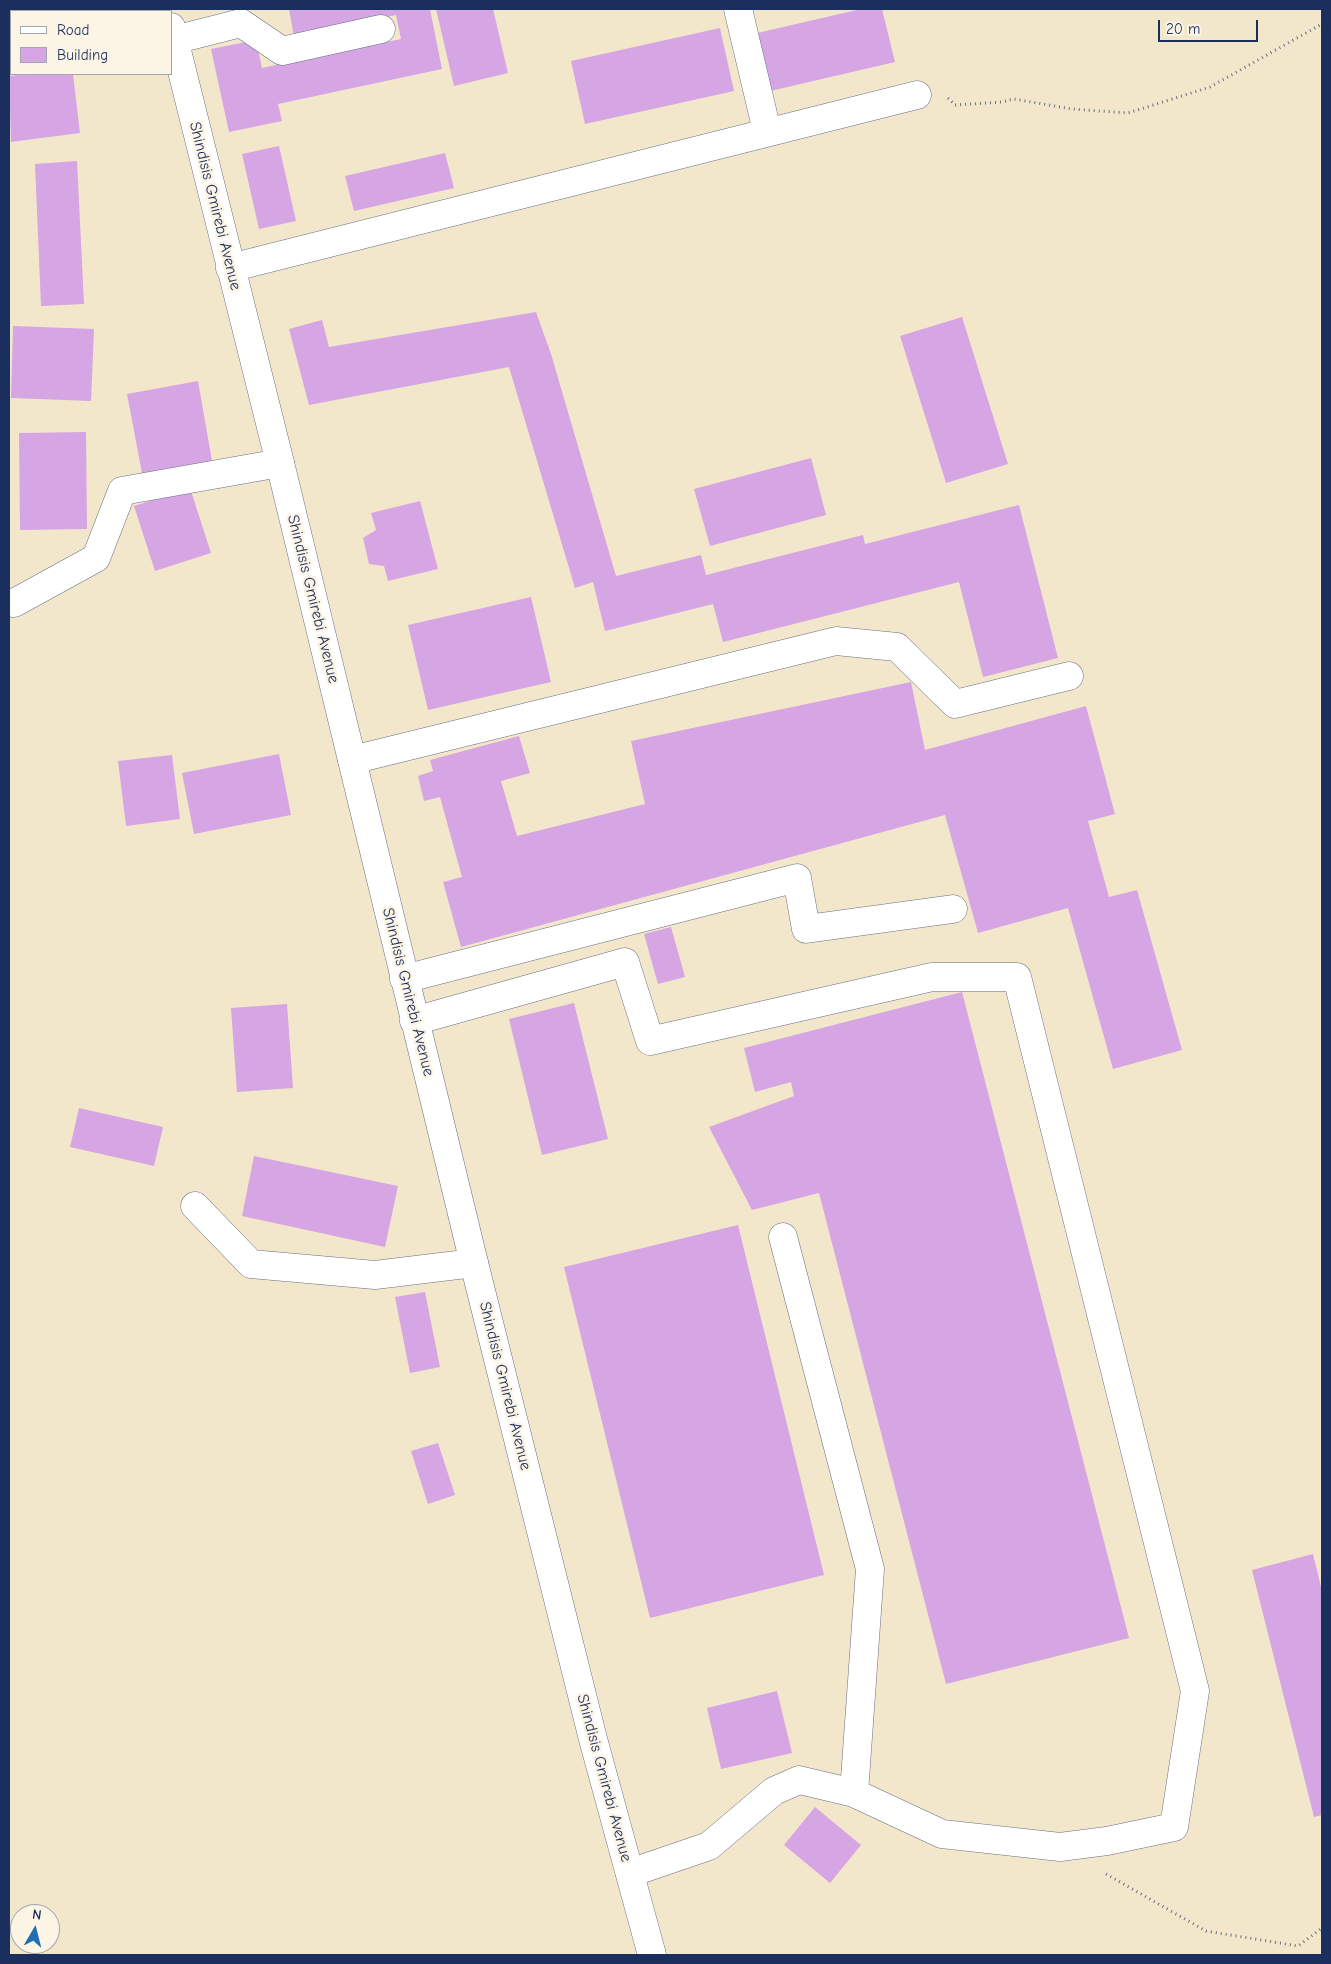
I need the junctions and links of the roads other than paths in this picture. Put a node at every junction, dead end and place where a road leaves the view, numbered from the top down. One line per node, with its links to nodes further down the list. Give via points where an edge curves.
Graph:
1 (738, 9): 5 (main road)
2 (381, 29): 3 (main road, via 282,51 240,23)
3 (173, 34): 6 (main road, Shindisis Gmirebi Avenue)
4 (916, 95): 5 (main road)
5 (767, 131): 6 (main road)
6 (230, 268): 7 (main road, Shindisis Gmirebi Avenue)
7 (280, 463): 8 (main road, via 122,491 96,558); 10 (main road, Shindisis Gmirebi Avenue)
8 (14, 603)
9 (1069, 676): 10 (main road, via 955,704 897,647 836,641)
10 (352, 760): 12 (main road, Shindisis Gmirebi Avenue)
11 (953, 909): 12 (main road, via 806,929 797,878)
12 (404, 979): 13 (main road, Shindisis Gmirebi Avenue)
13 (414, 1021): 16 (main road, Shindisis Gmirebi Avenue); 17 (main road, via 625,962 650,1041 932,978 1017,976 1195,1690 1174,1827 1060,1847 942,1834)
14 (195, 1206): 16 (main road, via 251,1264 375,1276)
15 (783, 1237): 17 (main road, via 870,1569)
16 (474, 1263): 18 (main road, Shindisis Gmirebi Avenue, via 593,1739)
17 (854, 1793): 18 (main road, via 799,1780 774,1791 709,1846)
18 (630, 1873): 19 (main road, Shindisis Gmirebi Avenue)
19 (652, 1955)

